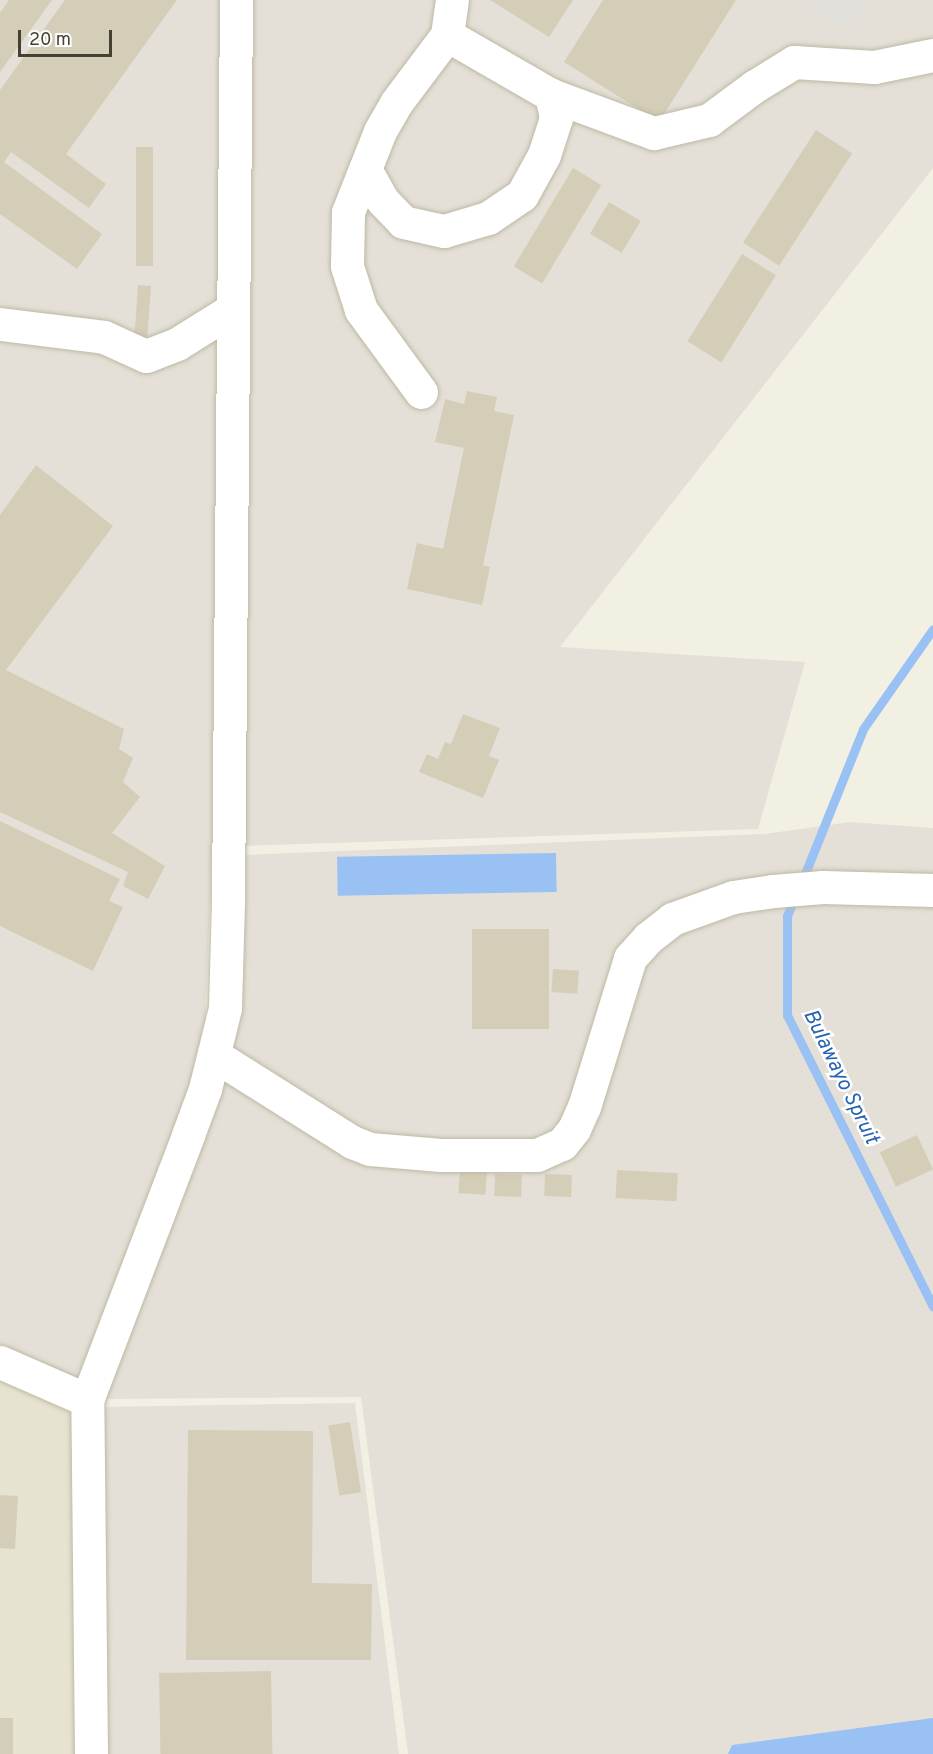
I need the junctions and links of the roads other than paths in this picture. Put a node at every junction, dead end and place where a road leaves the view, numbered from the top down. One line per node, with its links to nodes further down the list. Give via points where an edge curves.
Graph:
1 (236, 0): 7 (street)
2 (452, 0): 3 (street)
3 (447, 35): 5 (street); 6 (street, via 396,103)
4 (933, 55): 5 (street, via 874,67 794,62 709,120 654,133)
5 (551, 95): 6 (street, via 556,118 544,155 522,195 488,219 444,231 403,222 382,200)
6 (365, 169): 9 (street, via 348,212 347,266 361,310)
7 (233, 309): 8 (street, via 177,344 146,356 104,337); 11 (street, via 228,901 225,1008)
8 (0, 324)
9 (421, 392)
10 (933, 890): 11 (street, via 823,887 773,891 733,897 672,919 630,958 574,1128 562,1144 537,1155 441,1155 370,1149 352,1142)
11 (214, 1055): 13 (street, via 188,1135)
12 (0, 1362): 13 (street)
13 (87, 1400): 14 (street)
14 (91, 1754)

